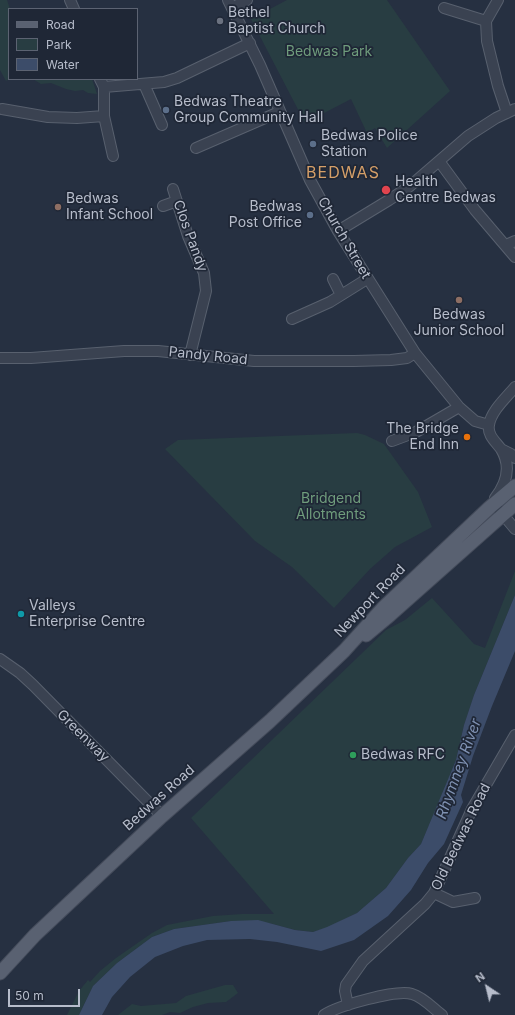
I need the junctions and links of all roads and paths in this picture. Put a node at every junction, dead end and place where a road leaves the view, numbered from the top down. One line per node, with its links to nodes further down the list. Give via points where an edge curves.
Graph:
1 (247, 0): 3 (street)
2 (498, 0): 5 (street)
3 (230, 4): 6 (street, Church Street)
4 (444, 8): 5 (street)
5 (486, 21): 10 (street, via 487,41 498,86)
6 (250, 43): 8 (street, via 177,78); 11 (street, Church Street)
7 (102, 83): 8 (street); 12 (street)
8 (144, 84): 13 (street)
9 (2, 109): 12 (street, via 48,117)
10 (511, 111): 16 (street, via 468,136)
11 (279, 112): 14 (street); 20 (street, Church Street, via 310,180)
12 (104, 116): 15 (street)
13 (162, 125)
14 (196, 148)
15 (113, 156)
16 (439, 161): 20 (street, via 410,186); 21 (street, via 475,210)
17 (173, 188): 18 (street, Clos Pandy)
18 (177, 201): 19 (street); 28 (street, Clos Pandy, via 204,273 206,291)
19 (163, 206)
20 (338, 231): 24 (street, Church Street)
21 (510, 243): 22 (street)
22 (515, 257)
23 (333, 279): 25 (street)
24 (367, 279): 25 (street); 27 (street, Church Street)
25 (341, 295): 26 (street)
26 (292, 319)
27 (414, 353): 28 (street, Pandy Road, via 407,358 354,361 254,361); 31 (street, Church Street)
28 (190, 355): 29 (street, Pandy Road, via 158,351 124,351)
29 (0, 358)
30 (515, 387): 32 (street, via 495,412)
31 (459, 408): 32 (street, Church Street, via 475,422); 33 (street, via 416,432)
32 (489, 425): 34 (street, via 491,436 501,449)
33 (392, 441)
34 (512, 457): 35 (street); 38 (street, via 505,482)
35 (515, 471)
36 (515, 486): 38 (main road, Newport Road)
37 (515, 504): 39 (main road, Newport Road)
38 (489, 508): 39 (street, via 499,510); 41 (main road, Newport Road, via 383,608)
39 (504, 515): 40 (street); 41 (main road, Newport Road, via 386,619)
40 (515, 529)
41 (344, 651): 44 (main road, Bedwas Road)
42 (0, 660): 44 (street, Greenway, via 34,685)
43 (515, 735): 45 (street, Old Bedwas Road, via 472,809)
44 (162, 816): 47 (main road, Bedwas Road, via 35,935)
45 (434, 893): 46 (street, via 453,902); 48 (street, Old Bedwas Road, via 363,961 346,985)
46 (475, 898)
47 (0, 973)
48 (348, 1005): 49 (street); 50 (street, via 406,992 417,996)
49 (324, 1015)
50 (442, 1015)

